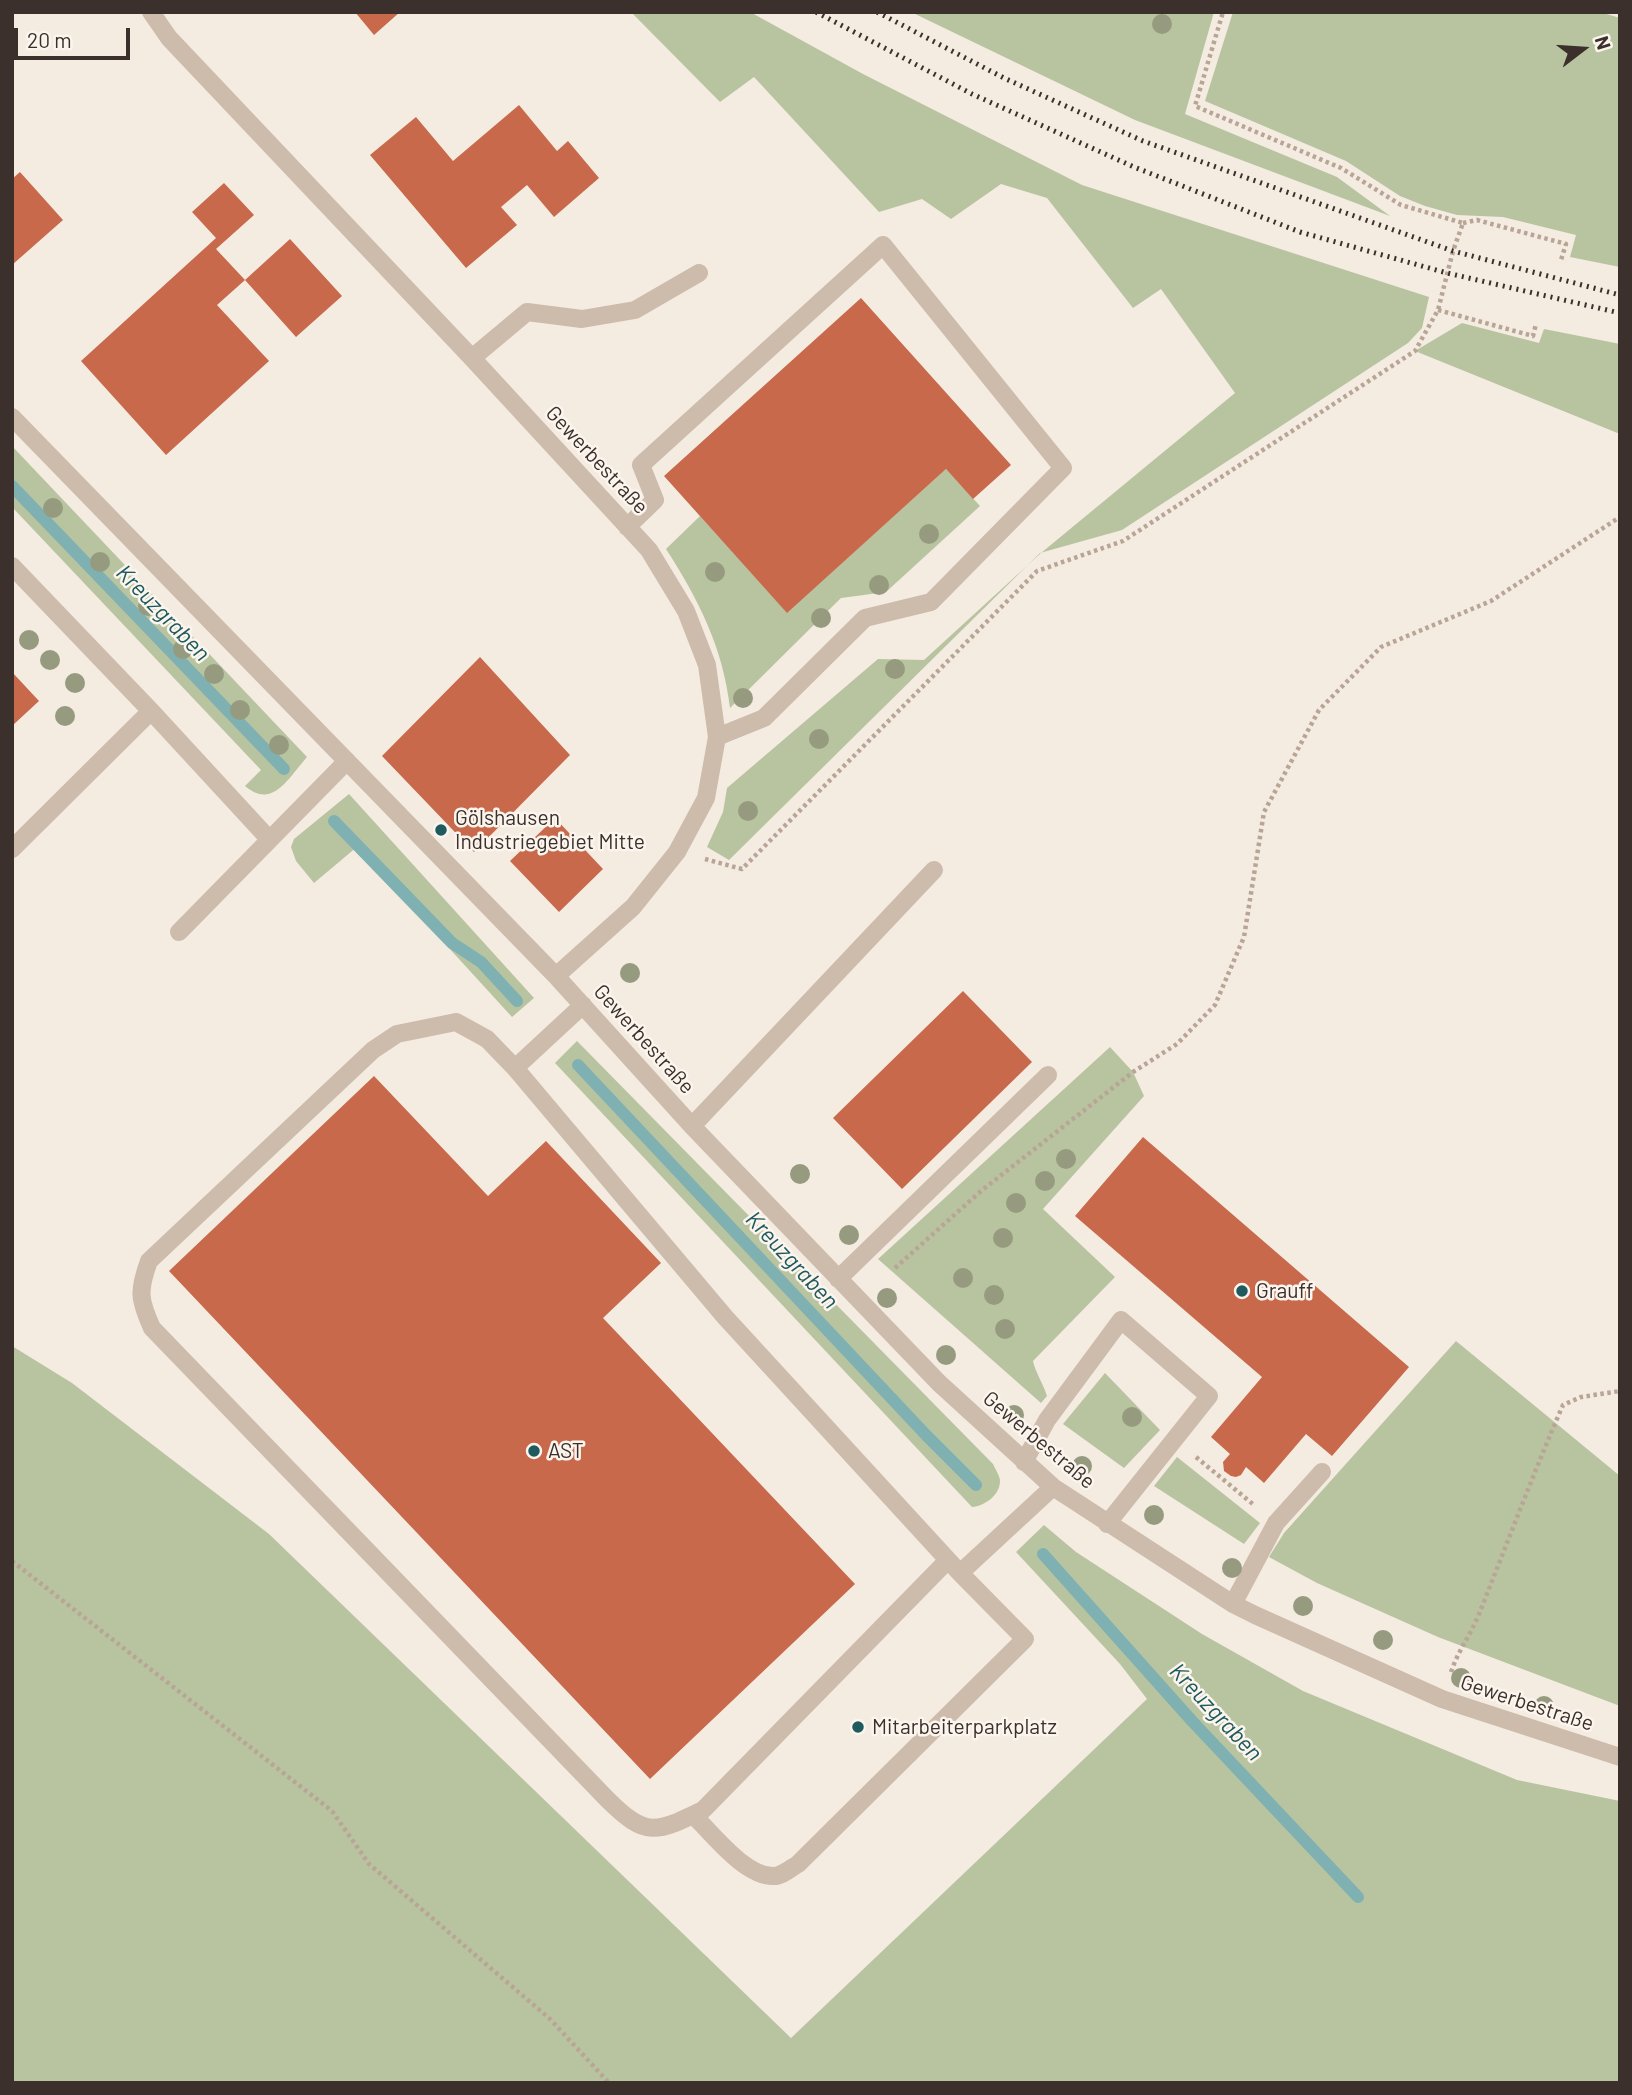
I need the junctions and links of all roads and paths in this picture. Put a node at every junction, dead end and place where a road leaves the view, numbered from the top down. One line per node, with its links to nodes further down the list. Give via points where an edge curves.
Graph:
1 (151, 12): 8 (street, Gewerbestraße, via 169,38)
2 (1223, 12): 3 (path, via 1195,107 1341,168 1401,205)
3 (1464, 223): 4 (path, via 1477,220 1566,244); 6 (path)
4 (1561, 260)
5 (699, 273): 8 (street, via 635,310 582,320 527,312)
6 (1438, 310): 7 (path, via 1533,336); 18 (path, via 1415,351 1124,541 1037,571 742,869)
7 (1536, 324)
8 (472, 358): 11 (street, Gewerbestraße)
9 (12, 417): 15 (street, Gewerbestraße)
10 (1620, 517): 27 (path, via 1491,601 1381,647 1319,710 1264,812 1244,937 1215,1005 1177,1044 1133,1072 982,1191)
11 (627, 527): 14 (street, Gewerbestraße, via 649,550 686,611 706,665); 14 (street, via 656,500 641,465 883,245 1063,468 931,602 865,618 764,718)
12 (12, 566): 13 (street)
13 (151, 711): 16 (street); 17 (street)
14 (717, 737): 18 (street, Gewerbestraße, via 706,798)
15 (347, 761): 16 (street); 21 (street, Gewerbestraße)
16 (269, 839): 20 (street)
17 (12, 849)
18 (677, 852): 21 (street, Gewerbestraße, via 633,907)
19 (934, 870): 25 (street)
20 (178, 932)
21 (556, 976): 22 (street, Gewerbestraße)
22 (583, 1005): 23 (street); 25 (street, Gewerbestraße)
23 (515, 1068): 36 (street, via 725,1317); 40 (street, via 487,1039 456,1022 397,1034 373,1050 149,1261 140,1283 143,1308 152,1328 625,1817 650,1829)
24 (1048, 1076): 26 (street)
25 (692, 1126): 26 (street, Gewerbestraße)
26 (838, 1279): 27 (street, Gewerbestraße)
27 (858, 1301): 30 (street, Gewerbestraße)
28 (1620, 1391): 38 (path, via 1563,1405)
29 (1173, 1439): 30 (street, via 1209,1396 1121,1320 1047,1420); 33 (path); 34 (street)
30 (1024, 1462): 32 (street, Gewerbestraße)
31 (1322, 1472): 33 (street)
32 (1053, 1487): 34 (street, Gewerbestraße); 36 (street)
33 (1276, 1523): 37 (street)
34 (1107, 1524): 37 (street, Gewerbestraße)
35 (12, 1561): 41 (path, via 332,1811 369,1864 550,2018)
36 (954, 1567): 40 (street); 40 (street, via 1025,1639 798,1864 776,1876 757,1873)
37 (1233, 1605): 38 (street, Gewerbestraße)
38 (1442, 1699): 39 (street, Gewerbestraße)
39 (1620, 1757)
40 (693, 1815)
41 (609, 2083)

